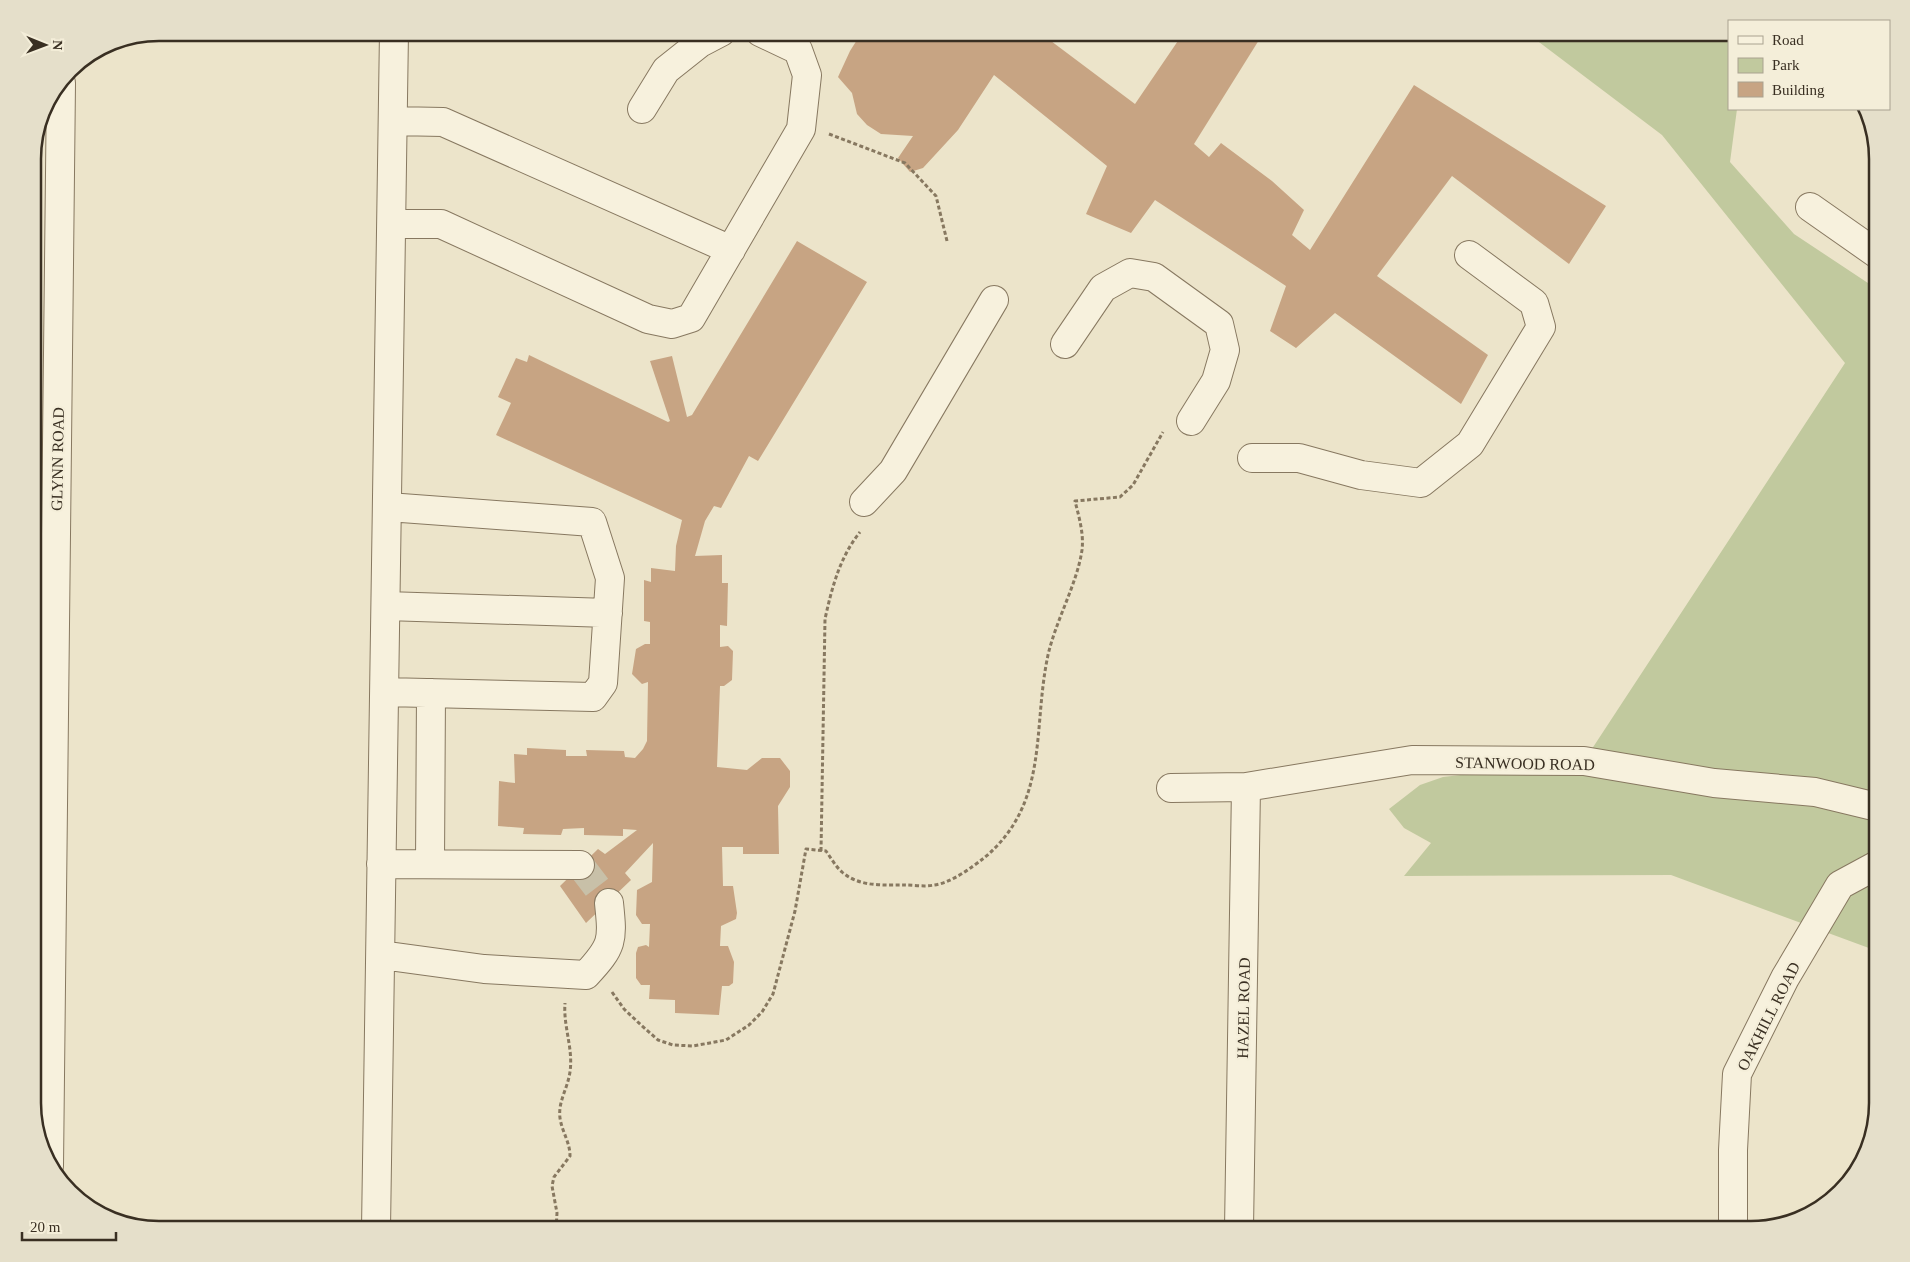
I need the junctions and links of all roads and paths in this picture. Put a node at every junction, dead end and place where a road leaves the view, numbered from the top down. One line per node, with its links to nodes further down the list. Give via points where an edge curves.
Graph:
1 (394, 41): 6 (street)
2 (704, 41): 5 (street, via 666,70)
3 (779, 41): 12 (street, via 798,50 807,75 801,128)
4 (61, 94): 36 (street, GLYNN ROAD)
5 (642, 109)
6 (393, 121): 9 (street); 12 (street, via 443,122)
7 (828, 133): 10 (path, via 905,163 936,196)
8 (1810, 207): 11 (street)
9 (392, 224): 12 (street, via 441,224 648,319 672,324 691,318); 19 (street)
10 (946, 241)
11 (1869, 248)
12 (731, 250)
13 (1469, 255): 17 (street, via 1534,303 1541,327 1470,444 1421,483 1361,475 1299,458)
14 (994, 300): 18 (street, via 893,470)
15 (1065, 344): 16 (street, via 1104,288 1130,273 1154,277 1219,324 1225,350 1216,381)
16 (1178, 424): 27 (path, via 1133,485 1120,497 1075,501 1083,536 1082,552 1054,630 1043,678 1038,750 1022,813 1012,831 977,864 935,885 864,883 842,872 826,851)
17 (1252, 458)
18 (864, 502): 27 (path, via 871,515 843,559 825,619)
19 (388, 507): 20 (street); 21 (street, via 592,522 610,578)
20 (386, 606): 21 (street); 22 (street)
21 (608, 613): 23 (street, via 603,684 593,697)
22 (385, 692): 23 (street); 28 (street)
23 (431, 693): 29 (street)
24 (1246, 787): 25 (street, STANWOOD ROAD); 26 (street, STANWOOD ROAD, via 1412,760 1584,761 1714,783 1815,792); 39 (street, HAZEL ROAD)
25 (1171, 788)
26 (1869, 805)
27 (821, 851): 35 (path, via 806,849 795,912 772,994 762,1012 726,1040 693,1046 672,1045 658,1040 624,1010)
28 (381, 864): 29 (street); 33 (street)
29 (430, 864): 30 (street)
30 (580, 865)
31 (1869, 870): 40 (street, OAKHILL ROAD, via 1840,885 1785,978 1738,1074)
32 (609, 903): 34 (street, via 612,937 600,960 586,975)
33 (381, 954): 34 (street, via 484,969); 37 (street)
34 (567, 975): 38 (path, via 564,1008 571,1048 560,1116 570,1156 554,1177 552,1186)
35 (608, 987)
36 (49, 1146)
37 (376, 1221)
38 (557, 1221)
39 (1240, 1221)
40 (1733, 1221)

